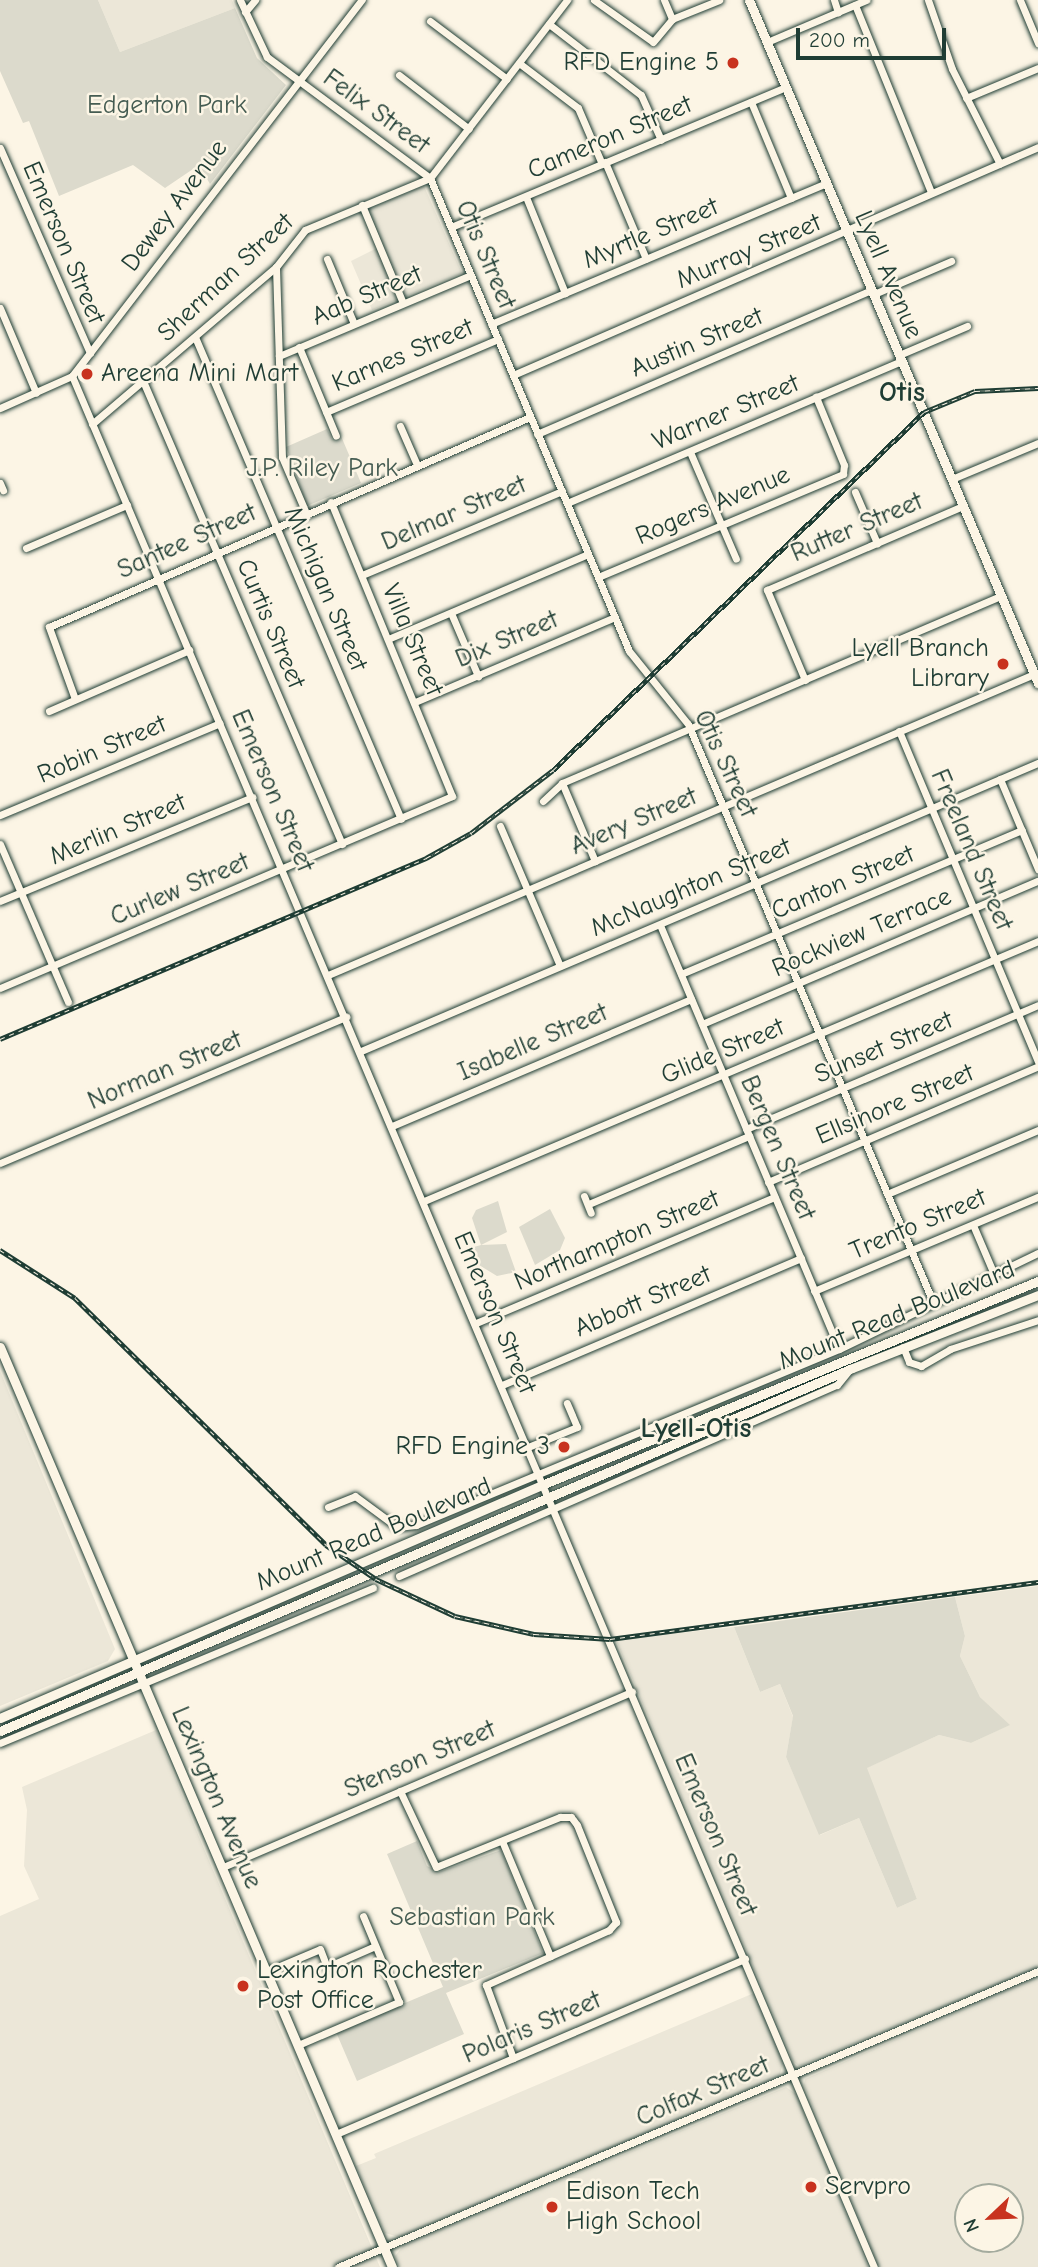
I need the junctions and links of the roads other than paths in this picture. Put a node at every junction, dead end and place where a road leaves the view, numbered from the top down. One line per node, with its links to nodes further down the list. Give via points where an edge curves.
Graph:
1 (240, 0): 14 (street, Felix Street)
2 (255, 0): 14 (street)
3 (362, 0): 25 (street, Dewey Avenue)
4 (567, 0): 18 (street, Sherman Street)
5 (594, 0): 16 (street, via 650,42)
6 (664, 0): 16 (street)
7 (719, 0): 16 (street)
8 (749, 0): 20 (main road, Lyell Avenue)
9 (834, 0): 15 (street)
10 (866, 0): 13 (street)
11 (928, 0): 27 (street)
12 (1020, 0): 19 (street)
13 (855, 5): 15 (street); 37 (street)
14 (245, 12): 25 (street, Felix Street, via 265,54)
15 (838, 12): 20 (street)
16 (673, 19)
17 (430, 21): 24 (street)
18 (549, 24): 21 (street, Sherman Street); 30 (street, via 638,92)
19 (1037, 40)
20 (767, 42): 26 (main road, Lyell Avenue)
21 (519, 63): 24 (street, Sherman Street); 33 (street, via 578,108)
22 (1038, 68): 27 (street)
23 (398, 75): 29 (street)
24 (507, 79): 29 (street, Sherman Street)
25 (298, 80): 35 (street, Felix Street); 58 (street, Dewey Avenue)
26 (786, 87): 28 (street, Cameron Street); 36 (main road, Lyell Avenue)
27 (966, 98): 34 (street)
28 (751, 102): 30 (street, Cameron Street); 39 (street)
29 (469, 129): 35 (street, Sherman Street)
30 (661, 140): 33 (street, Cameron Street)
31 (1038, 147): 34 (street, Murray Street)
32 (0, 148): 58 (street, Emerson Street)
33 (604, 163): 38 (street, Cameron Street); 44 (street)
34 (1000, 164): 37 (street, Murray Street)
35 (430, 178): 40 (street, Sherman Street); 41 (street, Otis Street)
36 (827, 183): 39 (street, Myrtle Street); 42 (main road, Lyell Avenue)
37 (931, 192): 42 (street, Murray Street, via 853,226)
38 (526, 197): 41 (street, Cameron Street); 48 (street)
39 (791, 198): 44 (street, Myrtle Street)
40 (362, 205): 46 (street, Sherman Street, via 305,230); 50 (street)
41 (450, 227): 47 (street, Otis Street)
42 (848, 233): 49 (main road, Lyell Avenue); 61 (street, Murray Street)
43 (327, 259): 52 (street)
44 (646, 259): 48 (street, Myrtle Street)
45 (951, 261): 49 (street, Austin Street)
46 (276, 267): 55 (street, Sherman Street); 59 (street)
47 (471, 275): 50 (street, Aab Street); 53 (street, Otis Street)
48 (565, 292): 53 (street, Myrtle Street)
49 (873, 292): 60 (main road, Lyell Avenue); 71 (street, Austin Street)
50 (403, 303): 52 (street, Aab Street)
51 (0, 308): 64 (street)
52 (354, 324): 57 (street, Aab Street)
53 (491, 324): 56 (street, Otis Street)
54 (967, 326): 60 (street, Warner Street)
55 (195, 337): 63 (street, Sherman Street); 85 (street, Michigan Street)
56 (498, 339): 61 (street, Otis Street); 67 (street, Karnes Street)
57 (299, 347): 59 (street, Aab Street); 67 (street)
58 (90, 353): 62 (street, Dewey Avenue)
59 (279, 356): 83 (street, via 282,457)
60 (901, 358): 65 (street, Warner Street); 76 (main road, Lyell Avenue)
61 (513, 375): 68 (street, Otis Street)
62 (72, 376): 64 (street, Dewey Avenue); 69 (street, Emerson Street)
63 (143, 381): 69 (street, Sherman Street); 88 (street, Curtis Street)
64 (36, 393): 66 (street, Dewey Avenue)
65 (816, 397): 74 (street, Warner Street); 84 (street, Rogers Avenue, via 844,473)
66 (0, 408)
67 (326, 412): 72 (street)
68 (530, 417): 71 (street, Otis Street); 75 (street, Santee Street)
69 (92, 425): 81 (street, Emerson Street)
70 (400, 425): 75 (street)
71 (537, 434): 77 (street, Otis Street)
72 (336, 436)
73 (1038, 443): 76 (street)
74 (690, 452): 80 (street, Warner Street); 84 (street)
75 (416, 465): 79 (street, Santee Street)
76 (952, 479): 82 (main road, Lyell Avenue)
77 (562, 491): 80 (street, Otis Street); 91 (street, Delmar Street)
78 (855, 492): 86 (street)
79 (331, 502): 83 (street, Santee Street); 91 (street, Villa Street)
80 (567, 503): 89 (street, Otis Street)
81 (127, 505): 87 (street); 93 (street, Emerson Street)
82 (963, 506): 86 (street, Rutter Street); 94 (main road, Lyell Avenue)
83 (306, 513): 85 (street, Santee Street)
84 (721, 525): 90 (street); 92 (street, Rogers Avenue)
85 (275, 527): 88 (street, Santee Street); 117 (street, Michigan Street)
86 (877, 543): 101 (street, Rutter Street, via 766,590)
87 (26, 548)
88 (216, 552): 93 (street, Santee Street); 121 (street, Curtis Street)
89 (588, 554): 92 (street, Otis Street); 95 (street)
90 (736, 559)
91 (362, 575): 97 (street, Villa Street)
92 (598, 577): 96 (street, Otis Street)
93 (158, 578): 98 (street, Emerson Street); 102 (street, Santee Street, via 49,627)
94 (1001, 596): 100 (main road, Lyell Avenue); 101 (street)
95 (451, 613): 97 (street); 99 (street)
96 (615, 617): 99 (street, Dix Street); 106 (street, Otis Street, via 633,658)
97 (388, 639): 103 (street, Villa Street)
98 (189, 650): 102 (street); 105 (street, Emerson Street)
99 (478, 676): 103 (street, Dix Street)
100 (1036, 678): 107 (street, Avery Street)
101 (805, 680): 106 (street)
102 (75, 699): 104 (street)
103 (415, 702): 111 (street, Villa Street)
104 (49, 710)
105 (220, 723): 112 (street, Emerson Street); 116 (street, Robin Street)
106 (690, 729): 110 (street); 114 (street, Otis Street)
107 (899, 732): 114 (street, Avery Street); 115 (street, Freeland Street)
108 (1038, 763): 109 (street, McNaughton Street)
109 (1000, 779): 115 (street, McNaughton Street); 119 (street)
110 (562, 783): 113 (street); 123 (street)
111 (452, 796): 117 (street, Curlew Street)
112 (252, 797): 125 (street, Emerson Street); 129 (street, Merlin Street)
113 (543, 801)
114 (723, 806): 123 (street, Avery Street); 127 (street, Otis Street)
115 (931, 808): 122 (street, Freeland Street); 127 (street, McNaughton Street)
116 (0, 815)
117 (401, 819): 121 (street, Curlew Street)
118 (500, 827): 128 (street)
119 (1021, 830): 122 (street, Canton Street); 124 (street)
120 (0, 844): 129 (street)
121 (342, 844): 125 (street, Curlew Street)
122 (953, 859): 131 (street, Freeland Street); 133 (street, Canton Street)
123 (595, 862): 128 (street, Avery Street)
124 (1037, 865)
125 (283, 869): 136 (street, Curlew Street); 139 (street, Emerson Street)
126 (1038, 881): 131 (street, Rockview Terrace)
127 (755, 883): 132 (street, McNaughton Street); 133 (street, Otis Street)
128 (528, 890): 137 (street); 139 (street, Avery Street)
129 (21, 893): 130 (street, Merlin Street); 136 (street)
130 (0, 901)
131 (973, 908): 135 (street, Freeland Street); 140 (street, Rockview Terrace)
132 (660, 925): 137 (street, McNaughton Street); 138 (street, Bergen Street)
133 (777, 934): 138 (street, Canton Street); 140 (street, Otis Street)
134 (1038, 941): 135 (street, Glide Street)
135 (995, 959): 145 (street, Freeland Street); 148 (street, Glide Street)
136 (53, 966): 141 (street, Curlew Street); 143 (street)
137 (560, 966): 149 (street, McNaughton Street)
138 (681, 974): 142 (street, Bergen Street)
139 (328, 975): 146 (street, Emerson Street)
140 (798, 983): 147 (street, Rockview Terrace); 148 (street, Otis Street)
141 (0, 988)
142 (691, 999): 147 (street, Bergen Street); 153 (street, Isabelle Street)
143 (68, 1002)
144 (1038, 1005): 145 (street, Sunset Street)
145 (1018, 1013): 150 (street, Freeland Street); 152 (street, Sunset Street)
146 (346, 1017): 149 (street, Emerson Street); 157 (street, Norman Street)
147 (702, 1024): 151 (street, Bergen Street)
148 (819, 1034): 151 (street, Glide Street); 152 (street, Otis Street)
149 (361, 1051): 153 (street, Emerson Street)
150 (1038, 1064): 156 (street, Ellsinore Street)
151 (723, 1074): 155 (street, Bergen Street); 163 (street, Glide Street)
152 (842, 1088): 155 (street, Sunset Street); 156 (street, Otis Street)
153 (392, 1126): 163 (street, Emerson Street)
154 (1038, 1130): 159 (street)
155 (748, 1133): 158 (street, Bergen Street); 164 (street, Sunset Street)
156 (864, 1141): 158 (street, Ellsinore Street); 159 (street, Otis Street)
157 (0, 1163)
158 (768, 1182): 161 (street, Bergen Street)
159 (887, 1194): 167 (street, Otis Street)
160 (584, 1196): 164 (street)
161 (775, 1197): 169 (street, Bergen Street); 176 (street, Northampton Street)
162 (1038, 1197): 166 (street, Trento Street)
163 (424, 1201): 176 (street, Emerson Street)
164 (591, 1203): 165 (street)
165 (591, 1213)
166 (973, 1225): 167 (street, Trento Street); 170 (street)
167 (911, 1251): 172 (street, Trento Street); 174 (street, Otis Street)
168 (1038, 1253): 170 (street, Mount Read Boulevard)
169 (801, 1258): 172 (street, Bergen Street); 182 (street, Abbott Street)
170 (993, 1272): 174 (street, Mount Read Boulevard)
171 (1038, 1281): 177 (main road, Mount Read Boulevard)
172 (814, 1291): 181 (street, Bergen Street)
173 (1038, 1295): 180 (main road, Mount Read Boulevard)
174 (933, 1302): 181 (street, Mount Read Boulevard)
175 (1038, 1320): 180 (street, via 950,1349 921,1366 909,1362)
176 (476, 1323): 182 (street, Emerson Street)
177 (919, 1328): 178 (main road, Mount Read Boulevard); 180 (main road)
178 (878, 1345): 180 (main road); 185 (main road, Mount Read Boulevard)
179 (0, 1347): 191 (main road, Lexington Avenue)
180 (903, 1348): 186 (main road, Mount Read Boulevard)
181 (839, 1349): 185 (street, Mount Read Boulevard)
182 (502, 1385): 184 (street, Emerson Street)
183 (567, 1403): 184 (street, via 577,1427)
184 (528, 1447): 185 (street, Emerson Street)
185 (542, 1480): 186 (street, Emerson Street); 187 (street, via 409,1528 397,1527 355,1496); 191 (main road, Mount Read Boulevard)
186 (551, 1502): 188 (street, Mount Read Boulevard); 190 (main road, Mount Read Boulevard); 194 (street, Emerson Street)
187 (328, 1507)
188 (399, 1576)
189 (373, 1588): 192 (street, Mount Read Boulevard)
190 (199, 1647): 192 (street); 193 (main road, Mount Read Boulevard)
191 (135, 1662): 193 (main road, Lexington Avenue); 195 (main road, Mount Read Boulevard)
192 (193, 1663): 193 (street, Mount Read Boulevard)
193 (142, 1677): 196 (main road, Mount Read Boulevard); 197 (street, Mount Read Boulevard); 200 (main road, Lexington Avenue)
194 (632, 1692): 198 (street, Stenson Street); 204 (street, Emerson Street)
195 (0, 1718)
196 (0, 1731)
197 (0, 1743)
198 (400, 1791): 199 (street, via 433,1866 441,1867); 200 (street, Stenson Street)
199 (502, 1841): 203 (street); 203 (street, via 564,1816 574,1820 615,1915 615,1925)
200 (223, 1867): 205 (main road, Lexington Avenue)
201 (363, 1916): 202 (street)
202 (375, 1946): 205 (street, via 327,1967 320,1950); 207 (street, via 399,2001)
203 (550, 1956): 208 (street, via 485,1987)
204 (745, 1959): 208 (street, Polaris Street); 209 (street, Emerson Street)
205 (268, 1971): 207 (main road, Lexington Avenue)
206 (1038, 1971): 209 (street, Colfax Street)
207 (298, 2045): 210 (main road, Lexington Avenue)
208 (513, 2059): 210 (street, Polaris Street)
209 (794, 2076): 211 (street, Colfax Street); 214 (street, Emerson Street)
210 (336, 2134): 211 (main road, Lexington Avenue)
211 (384, 2249): 212 (street, Colfax Street); 213 (main road, Lexington Avenue)
212 (338, 2267)
213 (392, 2267)
214 (874, 2267)

